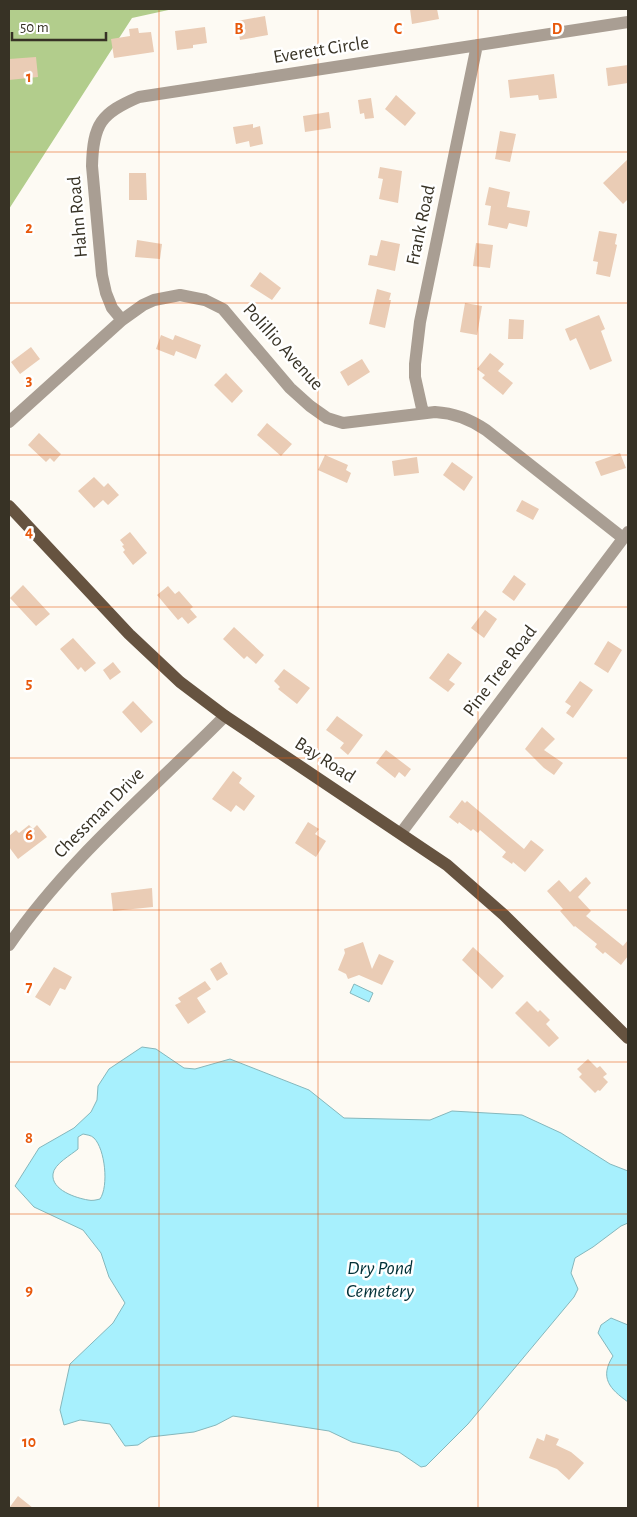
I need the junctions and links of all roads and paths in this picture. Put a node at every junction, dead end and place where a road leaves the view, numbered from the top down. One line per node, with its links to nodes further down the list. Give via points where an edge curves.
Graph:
1 (628, 22): 2 (street, Everett Circle)
2 (477, 45): 3 (street, Everett Circle, via 139,97); 5 (street, Frank Road, via 419,329 415,377)
3 (111, 111): 4 (street, Hahn Road, via 100,122 95,135 92,166 102,275 112,308)
4 (122, 320): 5 (street, Polillio Avenue, via 143,305 167,296 205,300 230,315 290,388 327,418 343,423); 6 (street, Polillio Avenue)
5 (423, 413): 8 (street, Polillio Avenue, via 454,414 478,425)
6 (9, 422)
7 (9, 506): 9 (main road, Bay Road, via 145,650)
8 (626, 535): 10 (street, Pine Tree Road)
9 (225, 716): 10 (main road, Bay Road); 11 (street, Chessman Drive, via 76,862)
10 (401, 833): 12 (main road, Bay Road, via 472,886)
11 (9, 945)
12 (628, 1038)

